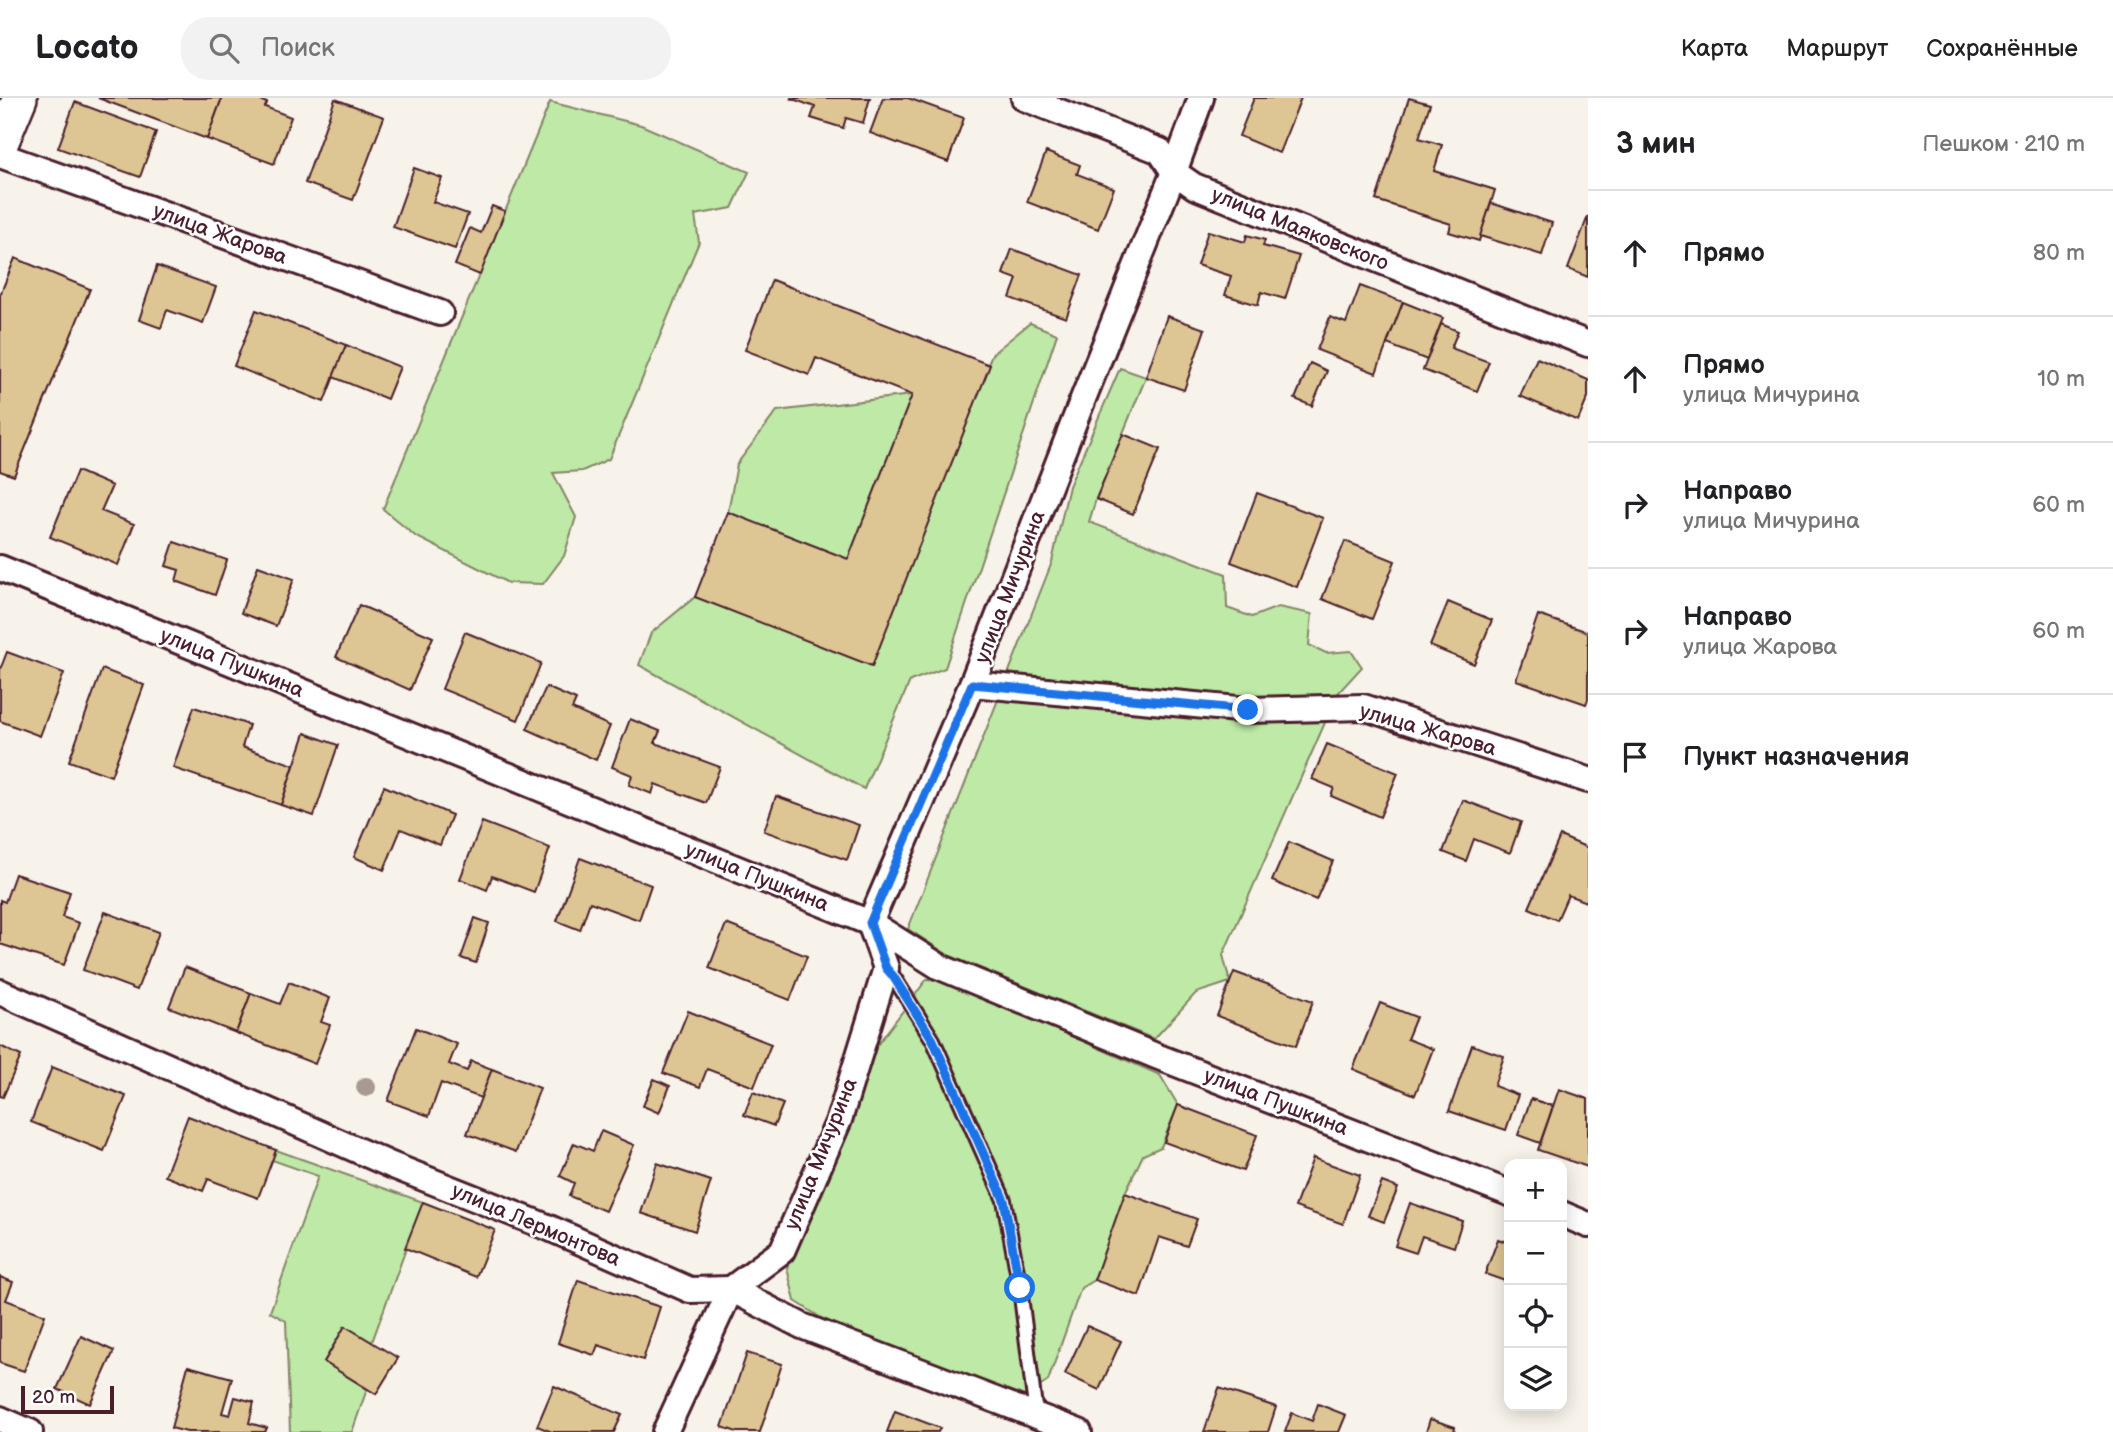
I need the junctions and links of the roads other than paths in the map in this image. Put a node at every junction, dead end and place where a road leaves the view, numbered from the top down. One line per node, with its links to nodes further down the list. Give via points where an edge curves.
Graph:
1 (20, 98): 4 (street)
2 (1024, 98): 6 (street, улица Маяковского, via 1160,151)
3 (1201, 98): 6 (street, улица Мичурина)
4 (0, 146)
5 (0, 155): 7 (street, улица Жарова)
6 (1174, 172): 8 (street, улица Маяковского, via 1194,186); 10 (street, улица Мичурина)
7 (440, 313)
8 (1588, 344)
9 (0, 569): 12 (street, улица Пушкина)
10 (972, 684): 11 (street, улица Жарова, via 1248,710 1363,708); 12 (street, улица Мичурина)
11 (1588, 780)
12 (870, 923): 13 (street); 15 (street, улица Пушкина, via 940,967)
13 (886, 968): 18 (street, улица Мичурина, via 839,1120 782,1251); 19 (lane, via 933,1040 1004,1200)
14 (0, 992): 18 (street, улица Лермонтова, via 391,1165 690,1290)
15 (1504, 1191)
16 (1567, 1216): 17 (street)
17 (1588, 1225)
18 (731, 1289): 19 (street, улица Лермонтова, via 802,1326); 22 (street)
19 (1036, 1415): 23 (street, улица Лермонтова)
20 (0, 1419): 21 (street)
21 (30, 1432)
22 (665, 1432)
23 (1079, 1432)

